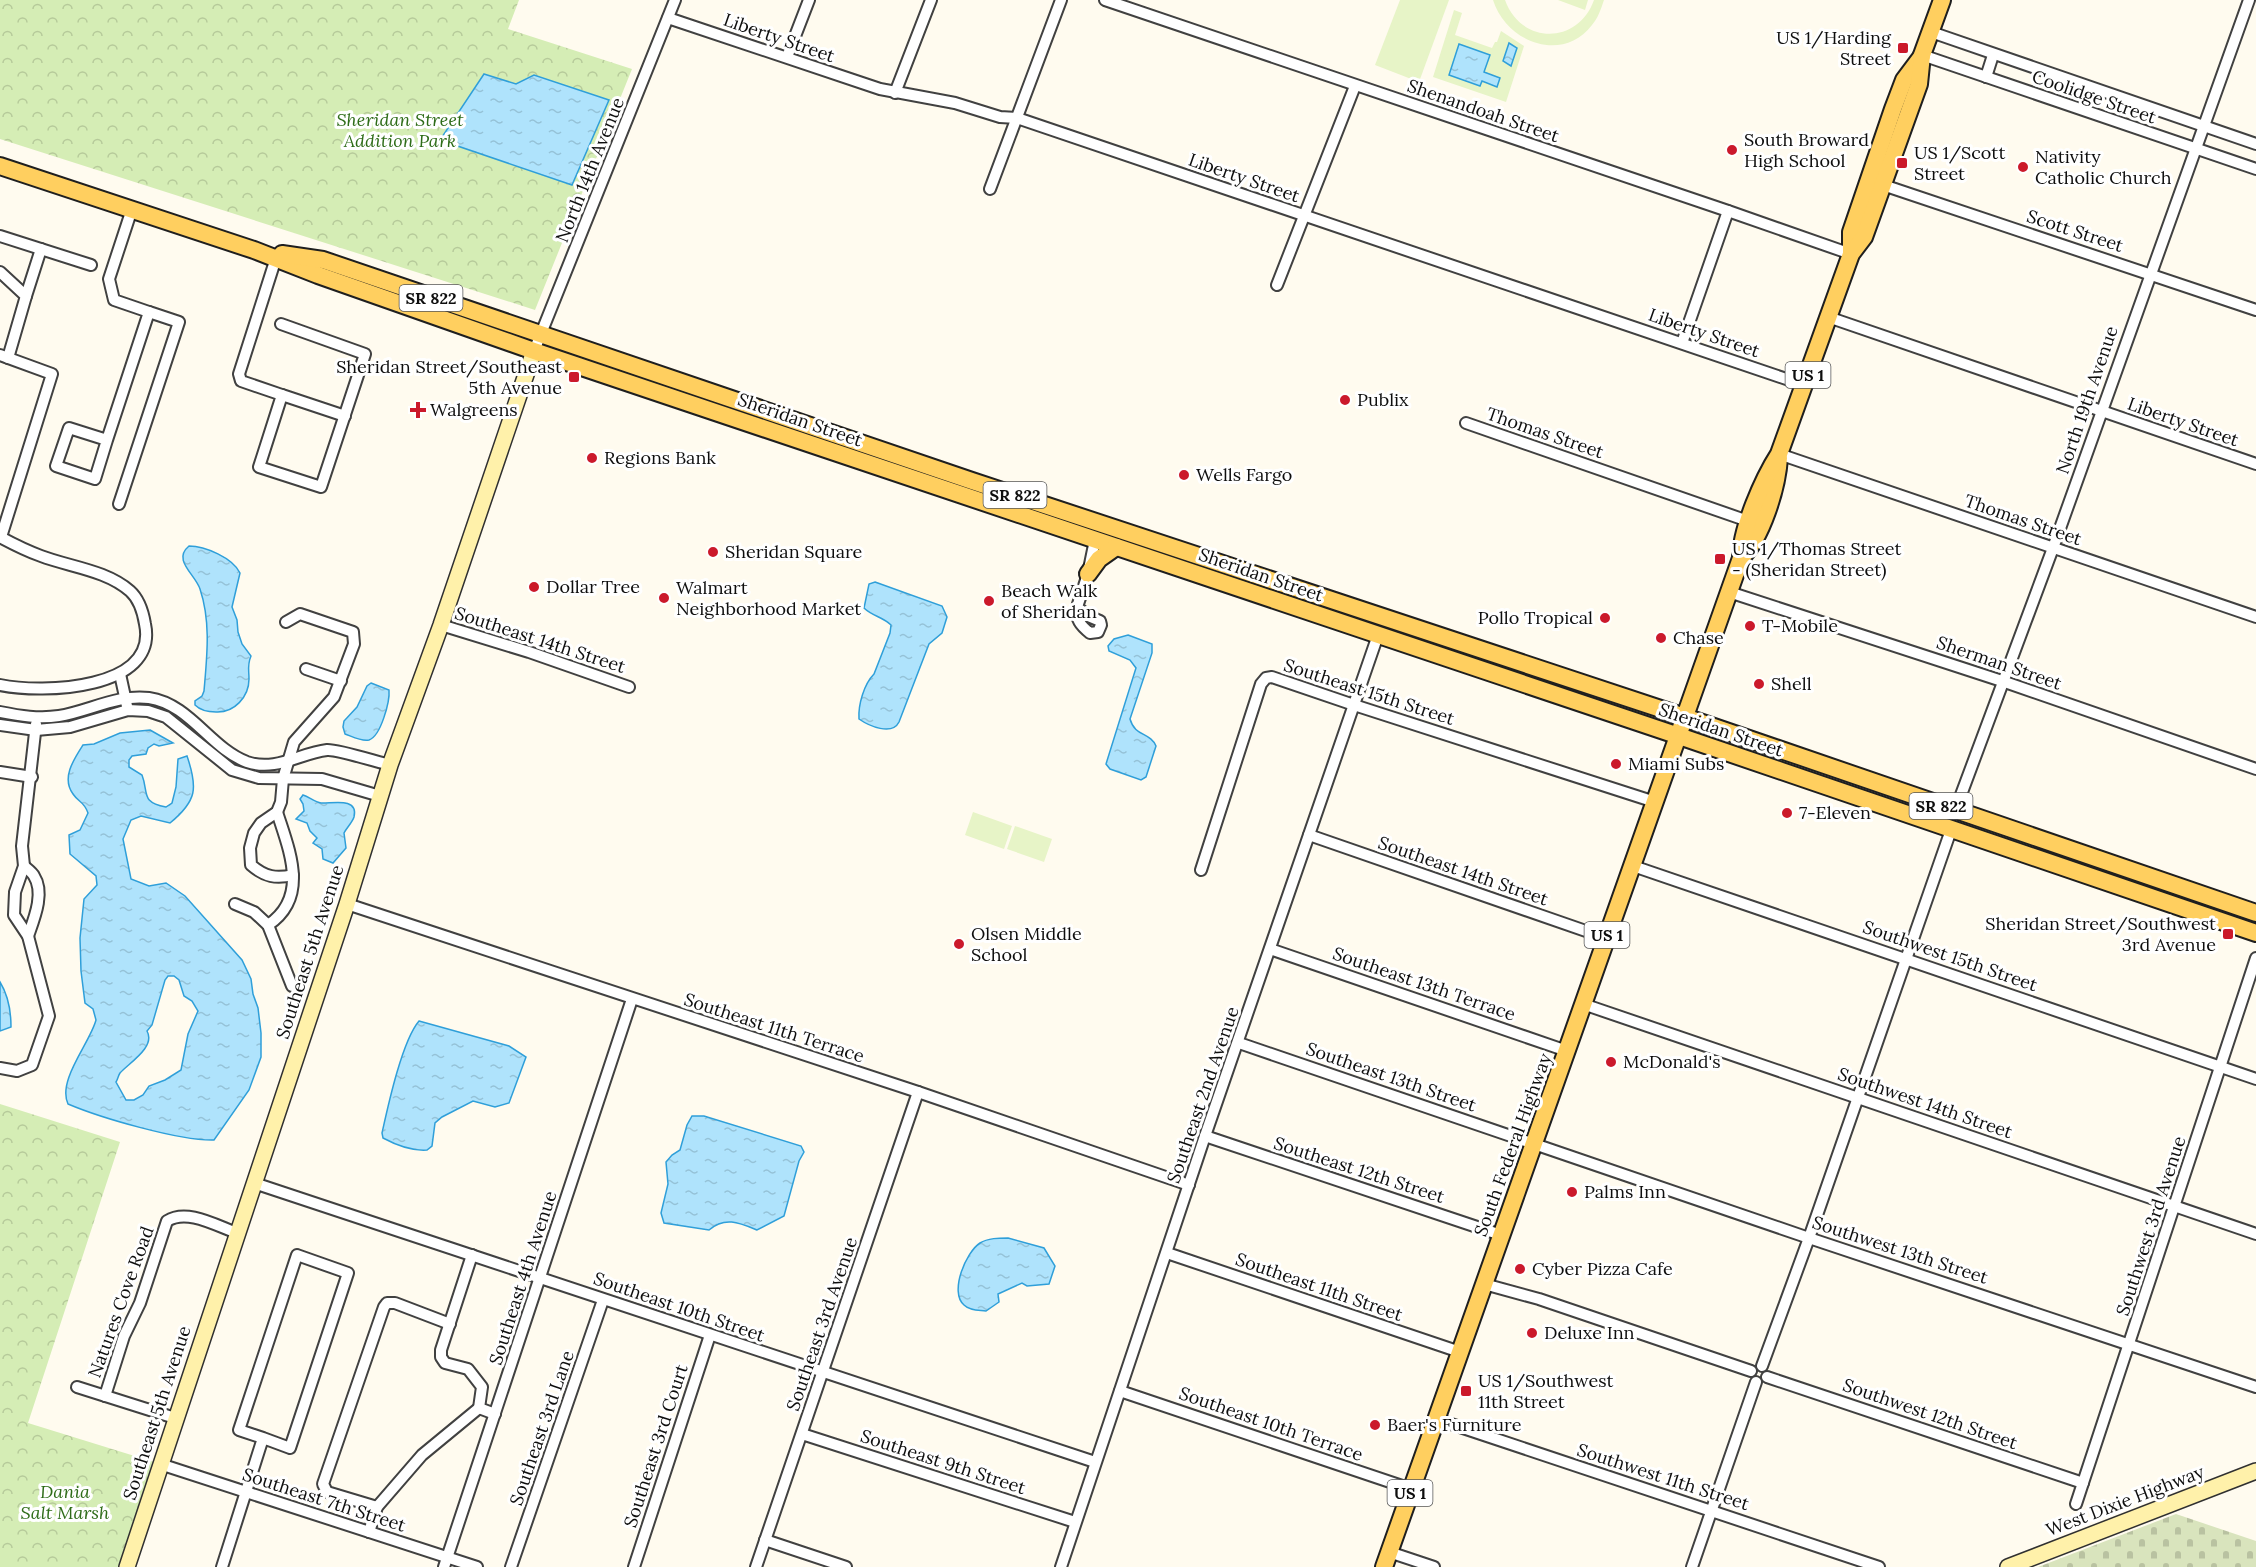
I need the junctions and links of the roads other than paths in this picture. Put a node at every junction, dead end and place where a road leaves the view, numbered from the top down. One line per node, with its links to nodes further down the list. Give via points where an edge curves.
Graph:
1 (675, 0): 9 (street, North 14th Avenue)
2 (809, 0): 13 (street)
3 (931, 0): 16 (street)
4 (1061, 0): 17 (street)
5 (1105, 0): 15 (street, Shenandoah Street)
6 (1942, 0): 10 (main road, US 1)
7 (2248, 0): 8 (street); 18 (street, North 19th Avenue)
8 (2256, 3)
9 (668, 18): 13 (street, Liberty Street); 42 (street, North 14th Avenue)
10 (1930, 32): 11 (main road, US 1); 12 (street, Coolidge Street)
11 (1922, 55): 14 (street, Coolidge Street); 23 (main road, US 1, via 1919,84); 31 (main road, US 1, via 1904,80 1893,109 1851,232)
12 (1993, 55): 14 (street); 18 (street, Coolidge Street)
13 (787, 57): 16 (street, Liberty Street)
14 (1986, 77): 20 (street, Coolidge Street)
15 (1355, 86): 26 (street, Shenandoah Street); 27 (street)
16 (895, 93): 17 (street, Liberty Street)
17 (1017, 118): 24 (street); 27 (street, Liberty Street)
18 (2203, 126): 19 (street, Coolidge Street); 20 (street, North 19th Avenue)
19 (2256, 144)
20 (2195, 148): 22 (street, Coolidge Street); 35 (street, North 19th Avenue)
21 (0, 166): 25 (main road, Sheridan Street / SR 822)
22 (2256, 169)
23 (1883, 185): 31 (main road, US 1, via 1864,237); 35 (street, Scott Street)
24 (990, 189)
25 (130, 209): 30 (main road, Sheridan Street / SR 822); 39 (street, via 110,286 114,300)
26 (1728, 211): 31 (street, Shenandoah Street); 43 (street)
27 (1305, 216): 36 (street); 43 (street, Liberty Street)
28 (0, 236): 29 (street)
29 (41, 249): 33 (street); 37 (street)
30 (254, 250): 32 (main road, Sheridan Street / SR 822); 42 (main road, Sheridan Street / SR 822, via 323,260)
31 (1851, 254): 40 (main road, US 1)
32 (276, 258): 42 (main road, Sheridan Street / SR 822, via 328,279); 46 (street, via 239,374 241,381)
33 (91, 265)
34 (0, 272): 37 (street)
35 (2149, 274): 38 (street, Scott Street); 48 (street, North 19th Avenue)
36 (1277, 285)
37 (26, 296): 44 (street)
38 (2256, 310)
39 (149, 312): 52 (street); 58 (street, via 179,322)
40 (1828, 318): 45 (main road, US 1); 48 (street, Liberty Street)
41 (281, 324): 49 (street, via 365,354)
42 (537, 343): 47 (main road, Sheridan Street / SR 822); 51 (main road, Sheridan Street / SR 822, via 687,382); 72 (street, Southeast 5th Avenue)
43 (1682, 343): 45 (street, Liberty Street)
44 (4, 357): 61 (street, via 52,374)
45 (1804, 385): 54 (main road, US 1)
46 (282, 395): 49 (street); 49 (street, via 260,467 321,487)
47 (706, 409): 51 (main road, via 723,405 810,435); 53 (main road, Sheridan Street / SR 822)
48 (2100, 411): 55 (street, Liberty Street); 64 (street, North 19th Avenue)
49 (345, 416)
50 (1466, 423): 60 (street, Thomas Street)
51 (826, 431): 56 (main road, Sheridan Street / SR 822)
52 (107, 440): 52 (street, via 69,428 56,466 95,479)
53 (815, 446): 56 (main road, via 828,442 926,473); 57 (main road, Sheridan Street / SR 822)
54 (1779, 454): 60 (main road, US 1); 64 (street, Thomas Street); 65 (main road, US 1, via 1778,474 1753,547)
55 (2256, 464)
56 (947, 472): 59 (main road, Sheridan Street / SR 822)
57 (958, 495): 59 (main road, via 989,499 1062,524); 62 (main road, Sheridan Street / SR 822)
58 (119, 504)
59 (1080, 516): 66 (main road, Sheridan Street / SR 822)
60 (1748, 521): 65 (main road, US 1)
61 (0, 537): 75 (street, via 41,556 112,579 132,592 147,631 142,652)
62 (1095, 540): 63 (main road, Sheridan Street / SR 822); 66 (main road, via 1123,537 1196,562); 67 (street)
63 (1116, 547): 67 (main road); 73 (main road, Sheridan Street / SR 822)
64 (2053, 548): 70 (street, Thomas Street); 77 (street, North 19th Avenue)
65 (1741, 558): 68 (main road, US 1)
66 (1217, 562): 83 (main road, Sheridan Street / SR 822)
67 (1088, 574): 69 (street)
68 (1729, 592): 77 (street, Sherman Street); 83 (main road, US 1)
69 (1077, 609): 69 (street, via 1078,621 1090,633 1100,629 1098,619)
70 (2256, 617)
71 (286, 622): 76 (street, via 300,614 353,632 354,644)
72 (441, 625): 79 (street, Southeast 14th Street); 89 (street, Southeast 5th Avenue)
73 (1378, 635): 81 (street, Southeast 2nd Avenue); 87 (main road, Sheridan Street / SR 822)
74 (306, 669): 76 (street)
75 (120, 674): 78 (street, via 67,688 27,690); 80 (street)
76 (341, 681): 88 (street, via 334,698 294,742)
77 (2002, 681): 90 (street, Sherman Street); 97 (street, North 19th Avenue)
78 (0, 685)
79 (629, 687)
80 (127, 704): 84 (street); 86 (street, via 70,726); 88 (street, via 151,698 168,703 216,743 249,763); 93 (street, via 166,717 232,770 259,778)
81 (1354, 705): 96 (street, Southeast 15th Street); 100 (street, Southeast 2nd Avenue); 104 (street, Southeast 15th Street, via 1266,678)
82 (0, 712): 84 (street)
83 (1685, 717): 87 (main road, US 1); 97 (main road, Sheridan Street / SR 822)
84 (37, 718): 86 (street)
85 (0, 725): 86 (street)
86 (36, 730): 92 (street)
87 (1679, 736): 95 (main road, Sheridan Street / SR 822); 96 (main road, South Federal Highway / US 1)
88 (288, 762): 89 (street, via 330,749); 93 (street)
89 (390, 765): 94 (street, Southeast 5th Avenue)
90 (2256, 769)
91 (0, 772): 92 (street)
92 (32, 777): 102 (street, via 22,846)
93 (283, 779): 94 (street, via 322,779); 98 (street)
94 (380, 796): 107 (street, Southeast 5th Avenue)
95 (1865, 800): 97 (main road, via 1892,802 1942,818); 99 (main road, Sheridan Street / SR 822)
96 (1655, 802): 103 (main road, South Federal Highway / US 1)
97 (1955, 811): 101 (main road, Sheridan Street / SR 822)
98 (277, 812): 105 (street); 105 (street, via 254,833 251,865 262,874 279,878)
99 (1951, 830): 101 (main road, via 1974,825 2026,843); 108 (main road, Sheridan Street / SR 822); 117 (street)
100 (1309, 835): 114 (street, Southeast 14th Street); 115 (street, Southeast 2nd Avenue)
101 (2043, 842): 109 (main road, Sheridan Street / SR 822)
102 (24, 866): 113 (street, via 15,892 14,915); 113 (street, via 35,876 38,894)
103 (1633, 866): 114 (main road, South Federal Highway / US 1); 117 (street, Southwest 15th Street)
104 (1201, 870)
105 (293, 875): 110 (street, via 291,896 280,917)
106 (235, 904): 110 (street, via 254,912)
107 (347, 904): 119 (street, Southeast 11th Terrace); 130 (street, Southeast 5th Avenue)
108 (2188, 910): 111 (main road, via 2202,907); 112 (main road, Sheridan Street / SR 822)
109 (2256, 914)
110 (268, 925): 118 (street)
111 (2256, 926)
112 (2256, 933)
113 (28, 936): 124 (street, via 49,1016 32,1065 17,1071)
114 (1606, 938): 120 (main road, South Federal Highway / US 1)
115 (1270, 949): 121 (street, Southeast 2nd Avenue); 122 (street, Southeast 13th Terrace)
116 (2256, 958): 123 (street, Southwest 3rd Avenue)
117 (1907, 959): 123 (street, Southwest 15th Street); 127 (street)
118 (292, 986)
119 (632, 999): 126 (street, Southeast 11th Terrace); 139 (street, Southeast 4th Avenue)
120 (1583, 1004): 122 (main road, South Federal Highway / US 1); 127 (street, Southwest 14th Street)
121 (1239, 1042): 128 (street, Southeast 2nd Avenue); 129 (street, Southeast 13th Street)
122 (1567, 1051): 129 (main road, South Federal Highway / US 1)
123 (2220, 1067): 125 (street, Southwest 15th Street); 132 (street, Southwest 3rd Avenue)
124 (0, 1068)
125 (2256, 1079)
126 (918, 1092): 131 (street, Southeast 11th Terrace); 146 (street, Southeast 3rd Avenue)
127 (1858, 1097): 132 (street, Southwest 14th Street); 136 (street)
128 (1205, 1136): 131 (street, Southeast 2nd Avenue); 135 (street, Southeast 12th Street)
129 (1534, 1142): 135 (main road, South Federal Highway / US 1); 136 (street, Southwest 13th Street)
130 (254, 1183): 133 (street, Southeast 5th Avenue); 138 (street, Southeast 10th Street)
131 (1189, 1185): 137 (street, Southeast 2nd Avenue)
132 (2175, 1206): 134 (street, Southwest 14th Street); 144 (street, Southwest 3rd Avenue)
133 (237, 1233): 151 (street, Natures Cove Road, via 184,1215 167,1221); 154 (street, Southeast 5th Avenue)
134 (2256, 1234)
135 (1502, 1235): 140 (main road, South Federal Highway / US 1)
136 (1809, 1238): 144 (street, Southwest 13th Street); 147 (street)
137 (1167, 1253): 145 (street, Southeast 11th Street); 150 (street, Southeast 2nd Avenue)
138 (472, 1255): 139 (street, Southeast 10th Street); 142 (street)
139 (541, 1278): 141 (street, Southeast 10th Street); 153 (street, Southeast 4th Avenue)
140 (1484, 1284): 145 (main road, South Federal Highway / US 1); 147 (street, Southwest 12th Street)
141 (603, 1300): 143 (street, Southeast 10th Street); 175 (street, Southeast 3rd Lane)
142 (450, 1324): 152 (street, via 441,1357 445,1363 468,1369 482,1386); 165 (street, via 395,1303 384,1306 323,1484 327,1492)
143 (710, 1335): 146 (street, Southeast 10th Street); 176 (street, Southeast 3rd Court)
144 (2129, 1344): 149 (street, Southwest 13th Street); 161 (street, Southwest 3rd Avenue)
145 (1460, 1352): 155 (main road, South Federal Highway / US 1)
146 (823, 1372): 156 (street, Southeast 3rd Avenue); 158 (street, Southeast 10th Street)
147 (1759, 1374): 161 (street, Southwest 12th Street); 166 (street)
148 (77, 1387): 151 (street, Natures Cove Road)
149 (2256, 1387)
150 (1120, 1391): 158 (street, Southeast 2nd Avenue); 162 (street, Southeast 10th Terrace)
151 (105, 1396): 154 (street, Natures Cove Road)
152 (479, 1408): 153 (street); 165 (street, via 422,1455)
153 (495, 1414): 171 (street, Southeast 4th Avenue)
154 (176, 1418): 159 (street, Southeast 5th Avenue)
155 (1436, 1419): 162 (main road, South Federal Highway / US 1); 166 (street, Southwest 11th Street)
156 (802, 1434): 167 (street, Southeast 9th Street); 169 (street, Southeast 3rd Avenue)
157 (263, 1438): 157 (street, via 239,1430 297,1255 348,1273 290,1448); 163 (street)
158 (1095, 1461): 167 (street, Southeast 2nd Avenue)
159 (160, 1464): 163 (street, Southeast 7th Street); 172 (street, Southeast 5th Avenue)
160 (2256, 1471): 183 (street, West Dixie Highway)
161 (2083, 1483): 164 (street, Southwest 3rd Avenue)
162 (1411, 1489): 170 (main road, South Federal Highway / US 1)
163 (247, 1492): 168 (street, Southeast 7th Street); 173 (street)
164 (2076, 1504)
165 (377, 1507): 168 (street)
166 (1712, 1511): 181 (street); 182 (street, Southwest 11th Street)
167 (1075, 1522): 179 (street, Southeast 2nd Avenue)
168 (369, 1532): 171 (street, Southeast 7th Street)
169 (765, 1540): 177 (street, Southeast 3rd Avenue); 178 (street)
170 (1386, 1559): 180 (street)
171 (446, 1562): 174 (street, Southeast 7th Street)
172 (127, 1567)
173 (222, 1567)
174 (477, 1567)
175 (511, 1567)
176 (634, 1567)
177 (756, 1567)
178 (846, 1567)
179 (1061, 1567)
180 (1434, 1567)
181 (1692, 1567)
182 (1880, 1567)
183 (2008, 1567)

